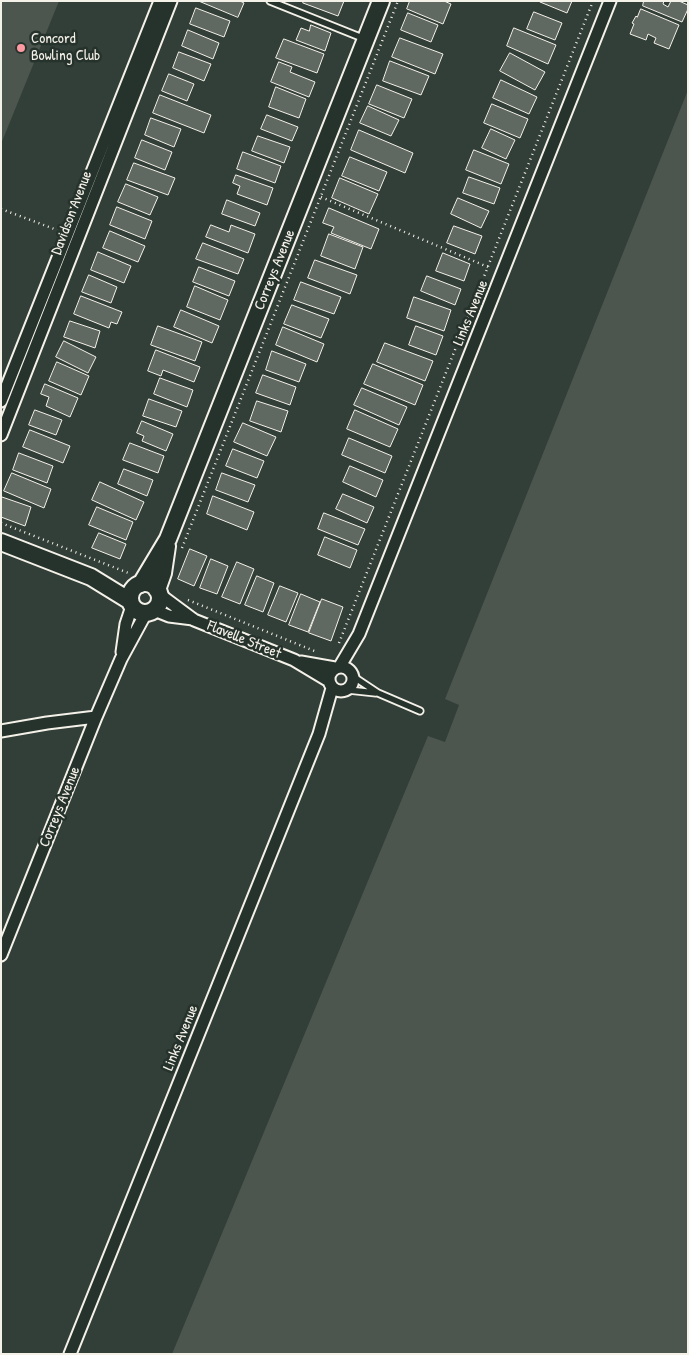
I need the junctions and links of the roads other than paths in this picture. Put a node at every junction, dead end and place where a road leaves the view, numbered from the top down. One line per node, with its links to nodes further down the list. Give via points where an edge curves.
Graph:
1 (160, 1): 7 (street, Davidson Avenue)
2 (171, 1): 8 (street, Davidson Avenue)
3 (270, 1): 6 (lane)
4 (381, 1): 6 (street, Correys Avenue)
5 (610, 1): 16 (street, Links Avenue)
6 (366, 40): 9 (street, Correys Avenue)
7 (1, 401)
8 (1, 435)
9 (168, 539): 12 (street, Correys Avenue); 13 (street, Correys Avenue)
10 (1, 542): 11 (street, Flavelle Street)
11 (90, 577): 12 (street, Flavelle Street); 14 (street, Flavelle Street)
12 (138, 581): 13 (street, via 150,584); 14 (street, via 131,592)
13 (158, 592): 14 (street, via 159,603); 15 (street, Flavelle Street)
14 (140, 608): 15 (street, Flavelle Street); 17 (street, Correys Avenue); 17 (street, Correys Avenue, via 126,624)
15 (194, 620): 18 (street, Flavelle Street)
16 (359, 634): 19 (street, Links Avenue); 20 (street, Links Avenue)
17 (120, 659): 24 (street, Correys Avenue)
18 (294, 660): 19 (street, Flavelle Street); 21 (street, Flavelle Street)
19 (338, 667): 20 (street, via 344,667); 21 (street, via 330,674)
20 (352, 674): 21 (street, via 352,684); 22 (lane, Flavelle Street)
21 (338, 688): 22 (lane, Flavelle Street); 27 (street, Links Avenue)
22 (378, 693): 23 (lane, Flavelle Street)
23 (420, 711)
24 (96, 717): 25 (street); 26 (street, Correys Avenue)
25 (1, 731)
26 (1, 955)
27 (70, 1354)

